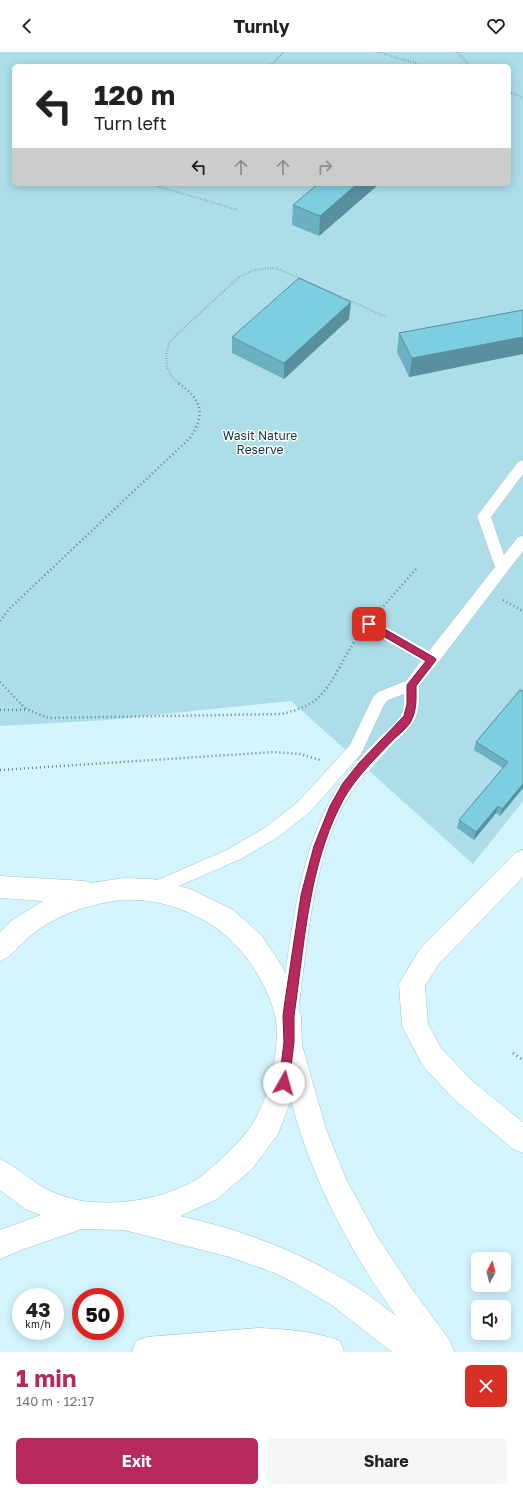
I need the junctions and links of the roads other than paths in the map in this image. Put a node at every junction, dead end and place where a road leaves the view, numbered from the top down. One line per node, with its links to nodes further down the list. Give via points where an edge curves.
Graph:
1 (523, 465): 3 (lane, via 484,516)
2 (523, 541): 3 (lane)
3 (502, 568): 5 (lane)
4 (369, 624): 5 (lane)
5 (432, 660): 6 (lane)
6 (411, 685): 7 (lane, via 380,699 356,749); 8 (lane, via 412,704 408,718)
7 (340, 767): 8 (lane); 11 (lane, via 304,807 272,832 235,854)
8 (354, 777): 14 (lane, via 340,795 314,862 306,895)
9 (523, 861): 15 (main road, via 429,957 412,984 415,1026 432,1057 463,1090)
10 (0, 887): 12 (main road)
11 (152, 890): 12 (main road, via 124,889); 14 (main road, via 190,900 224,918 253,944 274,977)
12 (96, 893): 13 (main road, via 56,906 20,929)
13 (0, 949)
14 (289, 1029): 18 (main road, via 284,1083 268,1124 242,1160 207,1189 186,1199 166,1208); 23 (main road, via 312,1129 340,1197 378,1264)
15 (523, 1139)
16 (0, 1173): 17 (main road, via 35,1199)
17 (82, 1215): 18 (main road); 19 (main road)
18 (121, 1217): 22 (main road, via 229,1243 294,1267 357,1303)
19 (0, 1245)
20 (148, 1352): 21 (main road, via 258,1343 309,1347)
21 (329, 1352)
22 (415, 1352)
23 (439, 1352)

